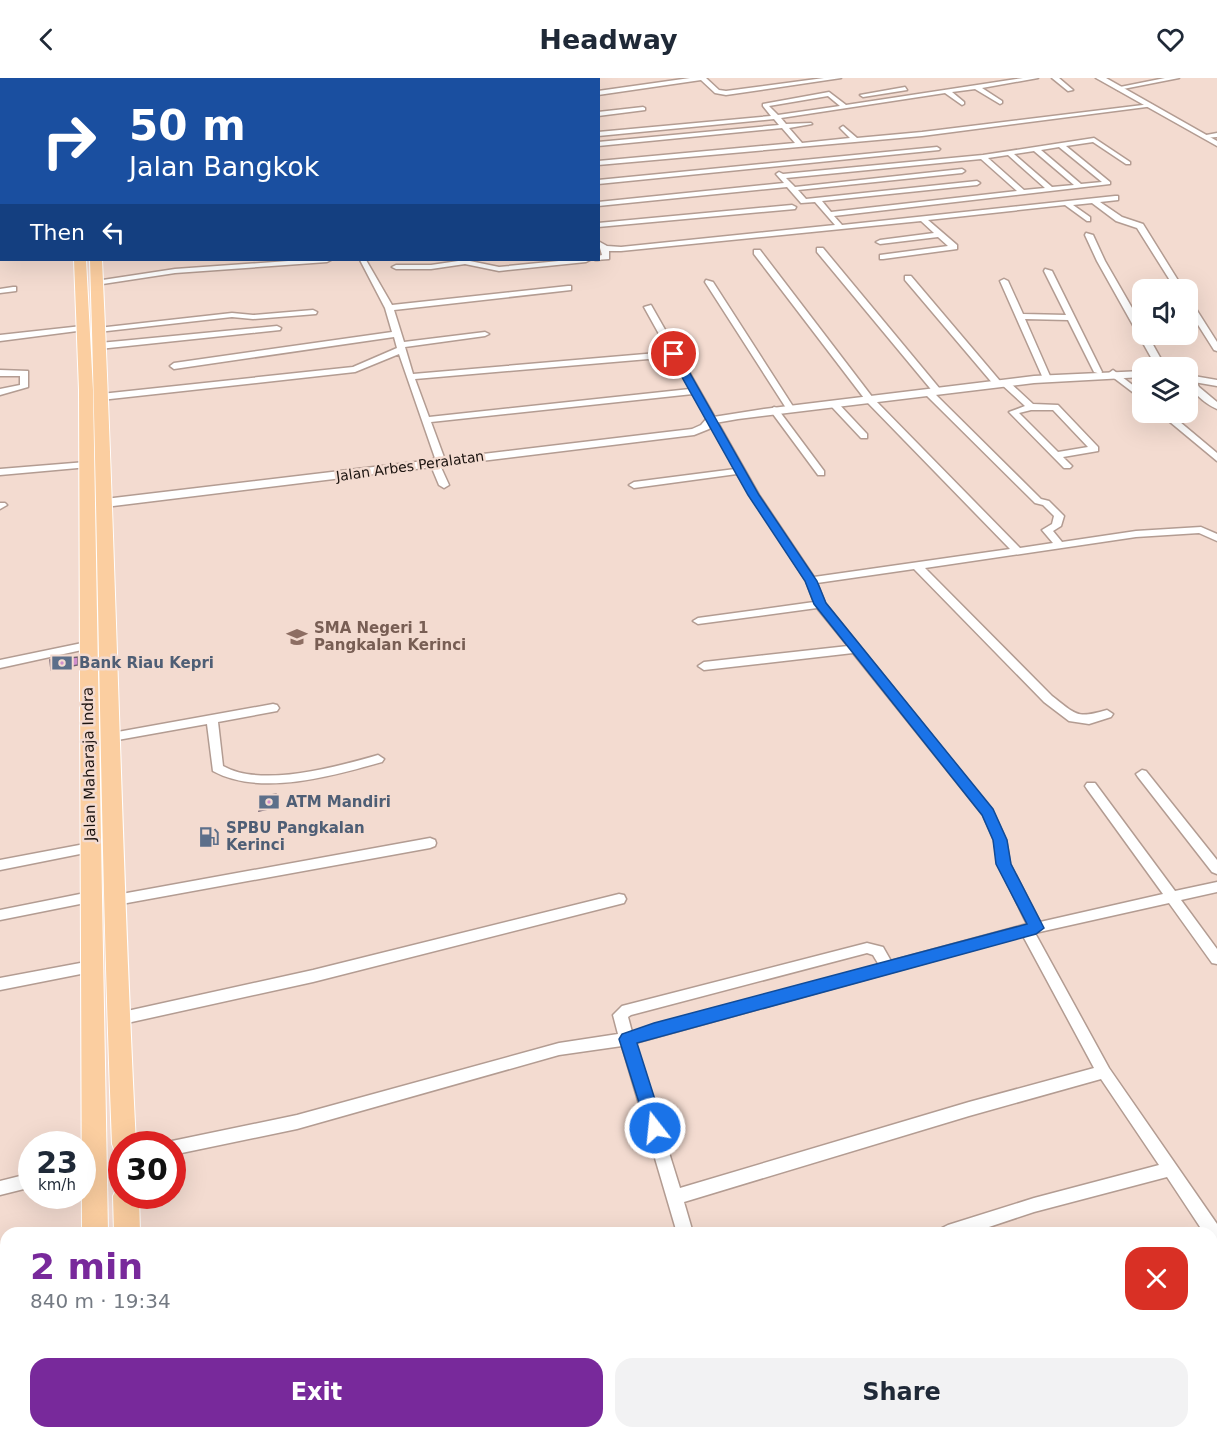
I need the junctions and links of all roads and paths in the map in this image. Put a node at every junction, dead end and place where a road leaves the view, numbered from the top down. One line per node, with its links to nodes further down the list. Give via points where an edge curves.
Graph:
1 (702, 78): 2 (street, via 717,92 726,93); 14 (street)
2 (838, 78)
3 (1035, 78): 7 (street)
4 (1055, 78): 12 (street)
5 (1101, 78): 10 (street)
6 (1176, 78): 10 (street)
7 (1013, 79): 9 (street)
8 (897, 82): 11 (street)
9 (975, 87): 13 (street); 17 (street)
10 (1118, 88): 20 (street)
11 (905, 89): 15 (street); 16 (street)
12 (1070, 90)
13 (947, 92): 16 (street); 18 (street)
14 (600, 93)
15 (863, 95)
16 (915, 97): 19 (street)
17 (1000, 102)
18 (962, 103)
19 (844, 106): 23 (street); 23 (street, via 827,94 765,105)
20 (1151, 106): 29 (street); 31 (street)
21 (643, 110): 22 (street)
22 (600, 114)
23 (776, 117): 25 (street); 28 (street)
24 (809, 124): 25 (street)
25 (785, 127): 34 (street); 37 (street)
26 (843, 128): 32 (street)
27 (819, 132): 33 (street)
28 (600, 134)
29 (922, 134): 32 (street); 38 (street)
30 (1217, 135): 31 (street)
31 (1204, 136): 35 (street)
32 (856, 140): 33 (street)
33 (827, 143): 37 (street)
34 (600, 144)
35 (1217, 144)
36 (1060, 145): 39 (street); 45 (street, via 1094,140); 52 (street, via 1108,183)
37 (801, 146): 40 (street)
38 (937, 149): 43 (street); 46 (street)
39 (1035, 149): 41 (street); 52 (street)
40 (759, 150): 44 (street); 46 (street)
41 (1009, 153): 42 (street); 53 (street)
42 (983, 157): 43 (street); 54 (street)
43 (951, 160): 47 (street); 48 (street)
44 (600, 163)
45 (1128, 163)
46 (771, 166): 48 (street); 49 (street)
47 (963, 171): 50 (street); 51 (street)
48 (781, 176): 51 (street)
49 (600, 182)
50 (977, 183): 55 (street); 57 (street)
51 (790, 187): 57 (street, via 802,201); 59 (street)
52 (1081, 187): 53 (street)
53 (1051, 190): 54 (street)
54 (1023, 193): 55 (street)
55 (989, 197): 62 (street); 63 (street)
56 (1115, 198): 58 (street)
57 (817, 200): 63 (street)
58 (1094, 201): 60 (street); 84 (street, via 1119,219 1140,226)
59 (600, 204)
60 (1068, 204): 62 (street); 65 (street)
61 (792, 207): 66 (street)
62 (1003, 210): 64 (street)
63 (830, 214): 67 (street)
64 (922, 218): 67 (street); 68 (street)
65 (1087, 219)
66 (600, 225)
67 (840, 227): 71 (street)
68 (941, 234): 70 (street); 74 (street, via 954,247)
69 (1089, 235): 94 (street)
70 (880, 242)
71 (602, 246): 75 (street, via 606,257)
72 (820, 250): 120 (street)
73 (757, 252): 122 (street)
74 (882, 256)
75 (600, 258)
76 (80, 261): 101 (highway, Jalan Maharaja Indra)
77 (96, 261): 87 (highway, Jalan Maharaja Indra)
78 (313, 261): 87 (street, via 175,271)
79 (364, 261): 92 (street)
80 (576, 261): 81 (street, via 499,269 465,262)
81 (396, 267)
82 (1048, 271): 96 (street)
83 (908, 278): 114 (street)
84 (1173, 279)
85 (1004, 281): 95 (street)
86 (709, 282): 126 (street)
87 (96, 283): 101 (highway, Jalan Maharaja Indra)
88 (568, 288): 92 (street)
89 (13, 289): 90 (street)
90 (0, 291)
91 (648, 307): 105 (street)
92 (389, 308): 99 (street)
93 (313, 312): 101 (street, via 232,315)
94 (1132, 315)
95 (1018, 316): 96 (street); 111 (street)
96 (1070, 318): 107 (street)
97 (1198, 319): 104 (street)
98 (277, 328): 101 (street, via 189,338)
99 (398, 334): 103 (street); 106 (street)
100 (485, 334): 103 (street)
101 (93, 335): 102 (street); 121 (highway, Jalan Maharaja Indra); 132 (highway, Jalan Maharaja Indra)
102 (0, 338)
103 (402, 347): 112 (street); 121 (street, via 356,369)
104 (1217, 348)
105 (674, 354): 112 (street); 118 (street)
106 (174, 366)
107 (1098, 372): 109 (street, Jalan Arbes Peralatan); 111 (street, Jalan Arbes Peralatan)
108 (0, 373): 119 (street, via 25,373 24,387)
109 (1113, 373): 110 (street, Jalan Arbes Peralatan); 116 (street)
110 (1132, 374)
111 (1046, 376): 114 (street, Jalan Arbes Peralatan)
112 (410, 377): 128 (street)
113 (1198, 380): 115 (street)
114 (1001, 383): 120 (street, Jalan Arbes Peralatan); 125 (street)
115 (1217, 383)
116 (1132, 388)
117 (1198, 390): 124 (street)
118 (695, 391): 128 (street); 129 (street)
119 (0, 392)
120 (932, 392): 122 (street, Jalan Arbes Peralatan); 145 (street, via 1038,501 1046,503 1059,516 1056,526 1047,530)
121 (101, 397): 132 (highway, Jalan Maharaja Indra)
122 (870, 400): 123 (street, Jalan Arbes Peralatan); 146 (street)
123 (834, 404): 126 (street, Jalan Arbes Peralatan); 131 (street)
124 (1217, 406)
125 (1031, 407): 133 (street, via 1013,412); 133 (street, via 1055,407 1095,449)
126 (790, 408): 127 (street, Jalan Arbes Peralatan)
127 (774, 410): 129 (street, Jalan Arbes Peralatan); 139 (street)
128 (425, 420): 135 (street)
129 (711, 420): 135 (street, Jalan Arbes Peralatan, via 694,432); 137 (street)
130 (1175, 423): 134 (street)
131 (864, 436)
132 (92, 455): 138 (street); 142 (highway, Jalan Maharaja Indra); 151 (highway, Jalan Maharaja Indra)
133 (1056, 455): 136 (street)
134 (1217, 458)
135 (437, 461): 140 (street); 142 (street, Jalan Arbes Peralatan)
136 (1067, 466)
137 (740, 471): 141 (street); 148 (street)
138 (0, 472)
139 (821, 473)
140 (444, 485)
141 (634, 485)
142 (105, 503): 158 (highway, Jalan Maharaja Indra)
143 (1212, 530): 144 (street); 145 (street, via 1136,534)
144 (1217, 538)
145 (1060, 545): 146 (street)
146 (1018, 551): 147 (street)
147 (917, 566): 148 (street); 156 (street, via 1048,699 1073,718 1089,720)
148 (811, 581): 149 (street)
149 (820, 604): 150 (street); 152 (street)
150 (698, 621)
151 (87, 646): 153 (street); 163 (highway, Jalan Maharaja Indra)
152 (856, 649): 154 (street); 172 (street, via 988,813)
153 (0, 664)
154 (704, 666)
155 (273, 708): 157 (street)
156 (1107, 714)
157 (212, 720): 158 (street); 159 (street, via 218,768 232,777 291,777 330,772)
158 (112, 737): 170 (highway, Jalan Maharaja Indra)
159 (378, 759)
160 (1142, 774): 165 (street)
161 (1091, 786): 168 (street)
162 (430, 843): 170 (street)
163 (90, 848): 164 (street); 167 (highway, Jalan Maharaja Indra)
164 (0, 865)
165 (1217, 869)
166 (1217, 887): 168 (street)
167 (90, 897): 171 (street); 174 (highway, Jalan Maharaja Indra)
168 (1172, 897): 172 (street); 173 (street)
169 (619, 899): 179 (street, via 313,976)
170 (116, 900): 177 (highway, Jalan Maharaja Indra)
171 (0, 915)
172 (1031, 929): 175 (street); 181 (street)
173 (1217, 959)
174 (91, 967): 176 (street); 178 (highway, Jalan Maharaja Indra)
175 (888, 968): 180 (street); 180 (street, via 878,951 867,948 627,1010 620,1015)
176 (0, 984)
177 (117, 990): 178 (highway); 179 (highway, Jalan Maharaja Indra)
178 (91, 994): 182 (highway, Jalan Maharaja Indra)
179 (118, 1020): 183 (highway, Jalan Maharaja Indra)
180 (627, 1039): 184 (street, via 559,1049 297,1122); 188 (street)
181 (1104, 1071): 185 (street); 188 (street)
182 (89, 1131)
183 (123, 1131)
184 (186, 1145)
185 (1171, 1169): 194 (street); 195 (street)
186 (18, 1184): 187 (street)
187 (0, 1188)
188 (675, 1197): 193 (street)
189 (92, 1209): 191 (highway, Jalan Maharaja Indra)
190 (126, 1209): 192 (highway)
191 (93, 1227)
192 (127, 1227)
193 (683, 1227)
194 (966, 1227)
195 (1210, 1227)

